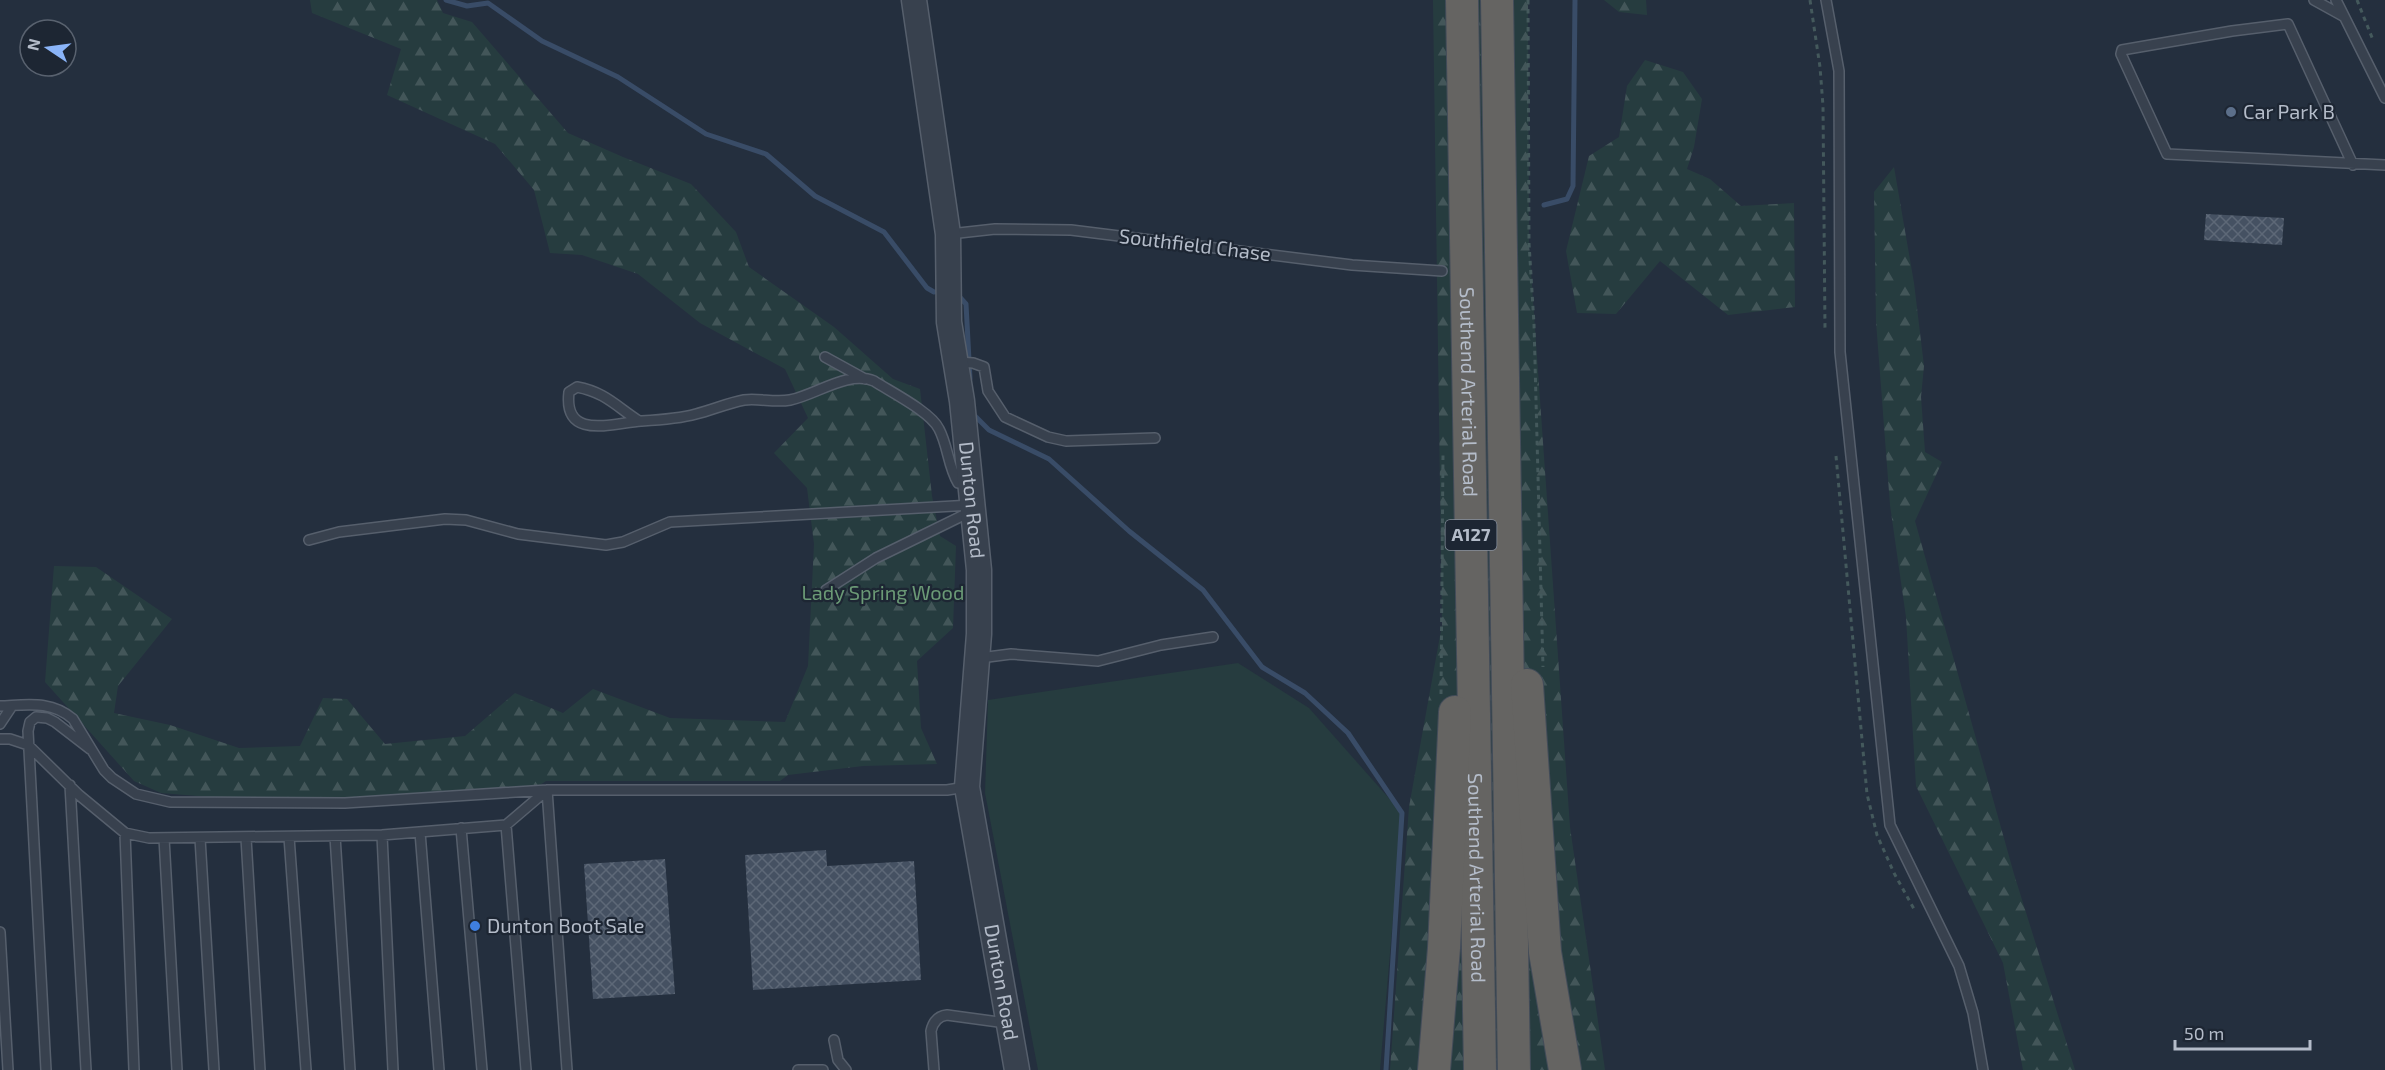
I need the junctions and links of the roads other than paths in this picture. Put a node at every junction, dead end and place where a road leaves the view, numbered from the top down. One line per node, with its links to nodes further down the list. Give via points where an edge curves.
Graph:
1 (914, 0): 11 (street, Dunton Road)
2 (1462, 0): 12 (highway, Southend Arterial Road / A127)
3 (1497, 0): 16 (highway, Southend Arterial Road / A127)
4 (1826, 0): 69 (lane, via 1839,71 1840,352 1890,825 1959,966 1973,1013)
5 (2314, 0): 7 (lane)
6 (2336, 0): 7 (lane)
7 (2343, 16): 8 (lane)
8 (2385, 98)
9 (2353, 165): 9 (lane, via 2166,153 2121,52 2288,24); 10 (lane)
10 (2385, 165)
11 (948, 234): 12 (lane, Southfield Chase, via 995,229 1071,230 1352,265); 14 (street, Dunton Road, via 948,322)
12 (1454, 272): 65 (highway, via 1457,682); 66 (highway, Southend Arterial Road / A127)
13 (825, 357): 15 (lane)
14 (956, 362): 18 (lane, via 984,367 988,392 1005,417 1048,437 1066,441); 19 (street, Dunton Road)
15 (865, 378): 17 (lane, via 843,381 791,400 746,400 697,414); 19 (lane, via 930,418 939,428 952,474)
16 (1502, 379): 67 (highway, Southend Arterial Road / A127); 68 (highway, via 1545,952)
17 (639, 421): 17 (lane, via 595,391 577,387 568,392 570,412 591,426 611,427)
18 (1155, 438)
19 (972, 499): 20 (lane, via 670,522 606,545 518,534 466,520 445,519 339,532); 21 (lane); 23 (street, Dunton Road, via 979,570)
20 (309, 540)
21 (826, 590)
22 (1213, 638): 23 (lane, via 1161,645 1098,661 1011,654)
23 (977, 658): 31 (street, Dunton Road)
24 (0, 706): 25 (lane)
25 (12, 706): 26 (lane); 29 (lane, via 44,705 66,713)
26 (0, 724)
27 (0, 739): 28 (lane)
28 (28, 745): 29 (lane, via 30,722 36,717 47,718); 30 (lane); 47 (lane)
29 (92, 750): 32 (lane, via 104,770 123,787 170,802 345,803)
30 (70, 785): 36 (lane); 48 (lane)
31 (968, 787): 32 (lane); 44 (street, Dunton Road)
32 (547, 790): 33 (lane); 59 (lane)
33 (506, 825): 34 (lane); 58 (lane)
34 (461, 828): 35 (lane); 57 (lane)
35 (420, 831): 37 (lane); 56 (lane)
36 (125, 833): 40 (lane); 49 (lane)
37 (382, 835): 38 (lane); 55 (lane)
38 (335, 836): 39 (lane); 54 (lane)
39 (289, 837): 42 (lane); 53 (lane)
40 (164, 838): 41 (lane); 50 (lane)
41 (200, 838): 42 (lane); 51 (lane)
42 (246, 838): 52 (lane)
43 (0, 932): 46 (lane)
44 (1009, 1024): 63 (lane, via 940,1017 931,1031); 64 (street, Dunton Road)
45 (834, 1040): 62 (lane, via 838,1060)
46 (8, 1070)
47 (46, 1070)
48 (86, 1070)
49 (134, 1070)
50 (177, 1070)
51 (214, 1070)
52 (260, 1070)
53 (306, 1070)
54 (350, 1070)
55 (393, 1070)
56 (439, 1070)
57 (482, 1070)
58 (526, 1070)
59 (567, 1070)
60 (798, 1070): 61 (lane)
61 (823, 1070)
62 (846, 1070)
63 (934, 1070)
64 (1017, 1070)
65 (1434, 1070)
66 (1480, 1070)
67 (1514, 1070)
68 (1565, 1070)
69 (1983, 1070)

